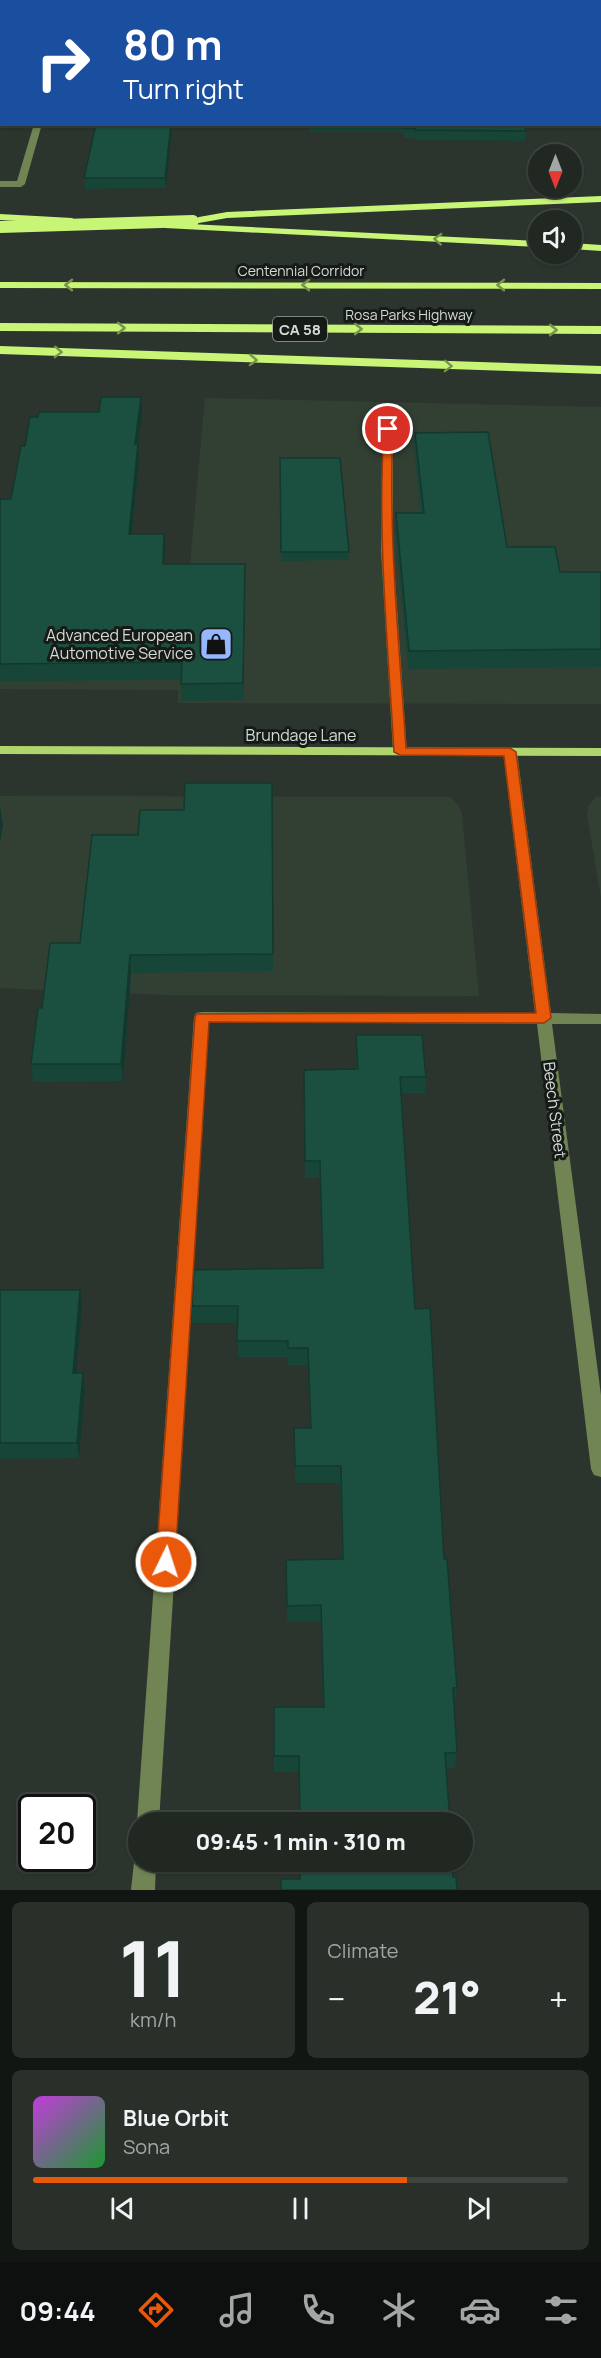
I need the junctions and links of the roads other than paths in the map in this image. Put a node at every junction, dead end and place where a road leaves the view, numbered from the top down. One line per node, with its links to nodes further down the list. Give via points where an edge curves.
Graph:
1 (37, 126): 2 (street, via 21,184)
2 (0, 184)
3 (601, 200): 4 (highway)
4 (464, 210): 5 (highway); 7 (highway, bridge, via 228,222)
5 (601, 210)
6 (0, 217): 8 (highway, one-way to 6)
7 (0, 227)
8 (528, 243)
9 (582, 247): 10 (highway)
10 (601, 248)
11 (0, 285): 12 (highway, Centennial Corridor, one-way to 11)
12 (601, 286)
13 (0, 327): 14 (highway, Rosa Parks Highway / CA 58, one-way to 14)
14 (601, 330)
15 (0, 350): 16 (highway, one-way to 16)
16 (601, 370)
17 (388, 429): 19 (street, via 390,589)
18 (0, 750): 19 (main road, Brundage Lane)
19 (400, 752): 20 (main road, Brundage Lane)
20 (510, 752): 21 (main road, Brundage Lane); 22 (street, Beech Street)
21 (601, 752)
22 (544, 1018): 23 (street); 24 (street, Beech Street); 25 (street, via 202,1017)
23 (601, 1019)
24 (601, 1469)
25 (149, 1812)
26 (144, 1872): 27 (street)
27 (143, 1890)

